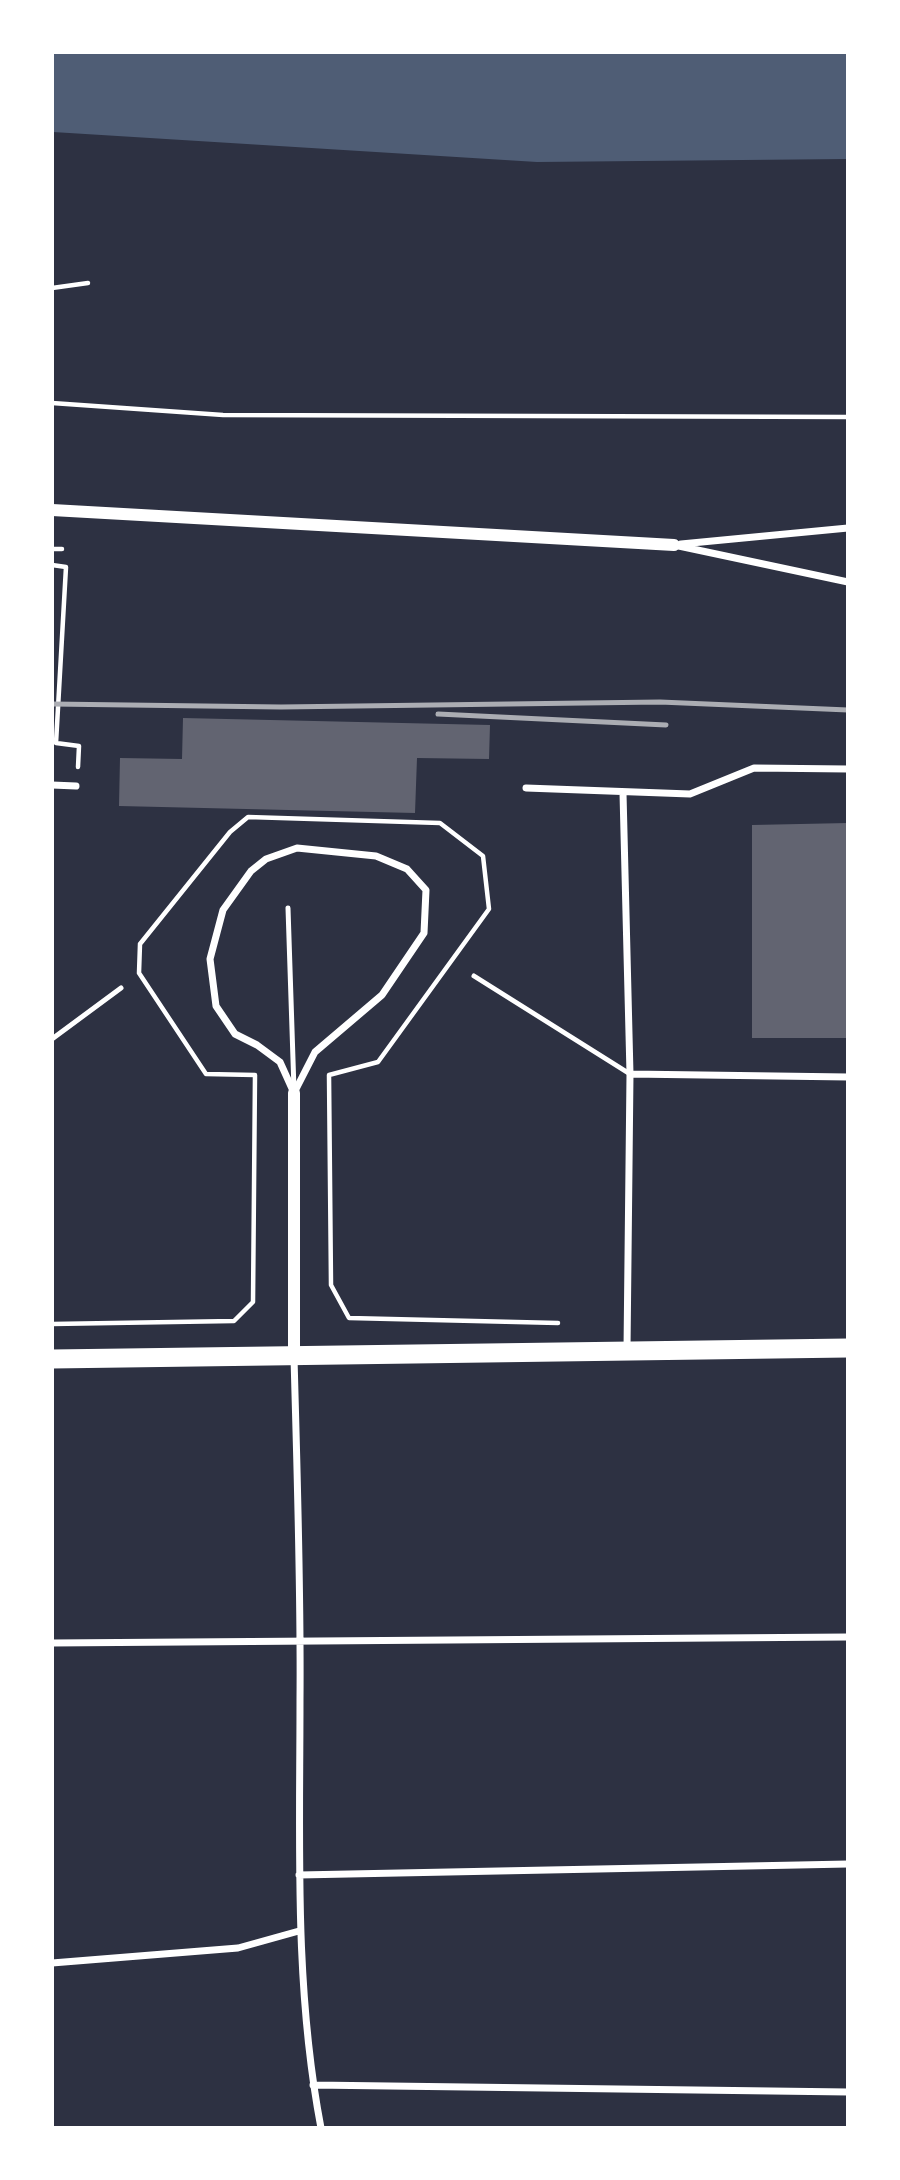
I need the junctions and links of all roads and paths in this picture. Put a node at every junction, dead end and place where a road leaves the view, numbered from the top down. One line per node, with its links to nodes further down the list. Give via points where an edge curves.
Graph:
1 (88, 283): 2 (path)
2 (52, 288)
3 (52, 403): 4 (path, via 223,415)
4 (848, 417)
5 (52, 510): 7 (street)
6 (848, 528): 7 (street)
7 (674, 545): 11 (street)
8 (52, 549): 9 (path)
9 (62, 549)
10 (52, 565): 14 (path, via 66,567 56,743 79,747)
11 (848, 582)
12 (848, 769): 16 (street, via 754,768 690,794)
13 (52, 785): 14 (street)
14 (76, 786)
15 (526, 788): 16 (street)
16 (623, 793): 21 (street)
17 (288, 908): 23 (lane)
18 (474, 976): 21 (lane)
19 (121, 988): 20 (lane)
20 (52, 1039)
21 (629, 1074): 22 (street); 27 (street)
22 (848, 1077)
23 (294, 1093): 23 (street, via 280,1062 235,1034 216,1006 210,959 223,910 258,865 297,848 376,856 407,869 426,890 424,933 382,995 315,1052); 28 (street)
24 (52, 1324): 25 (path, via 234,1321 253,1302 255,1075 206,1074 139,973 140,944 230,832 248,817 440,822 483,856 489,909 378,1062 329,1075 331,1285 349,1318)
25 (571, 1324)
26 (848, 1348): 27 (highway)
27 (627, 1353): 28 (highway)
28 (294, 1356): 29 (highway); 31 (street)
29 (52, 1359)
30 (848, 1637): 31 (street)
31 (300, 1641): 32 (street); 34 (street)
32 (52, 1643)
33 (848, 1864): 34 (street)
34 (299, 1875): 35 (street)
35 (299, 1931): 36 (street, via 238,1948); 37 (street)
36 (52, 1963)
37 (313, 2085): 38 (street); 39 (street)
38 (848, 2092)
39 (321, 2127)

